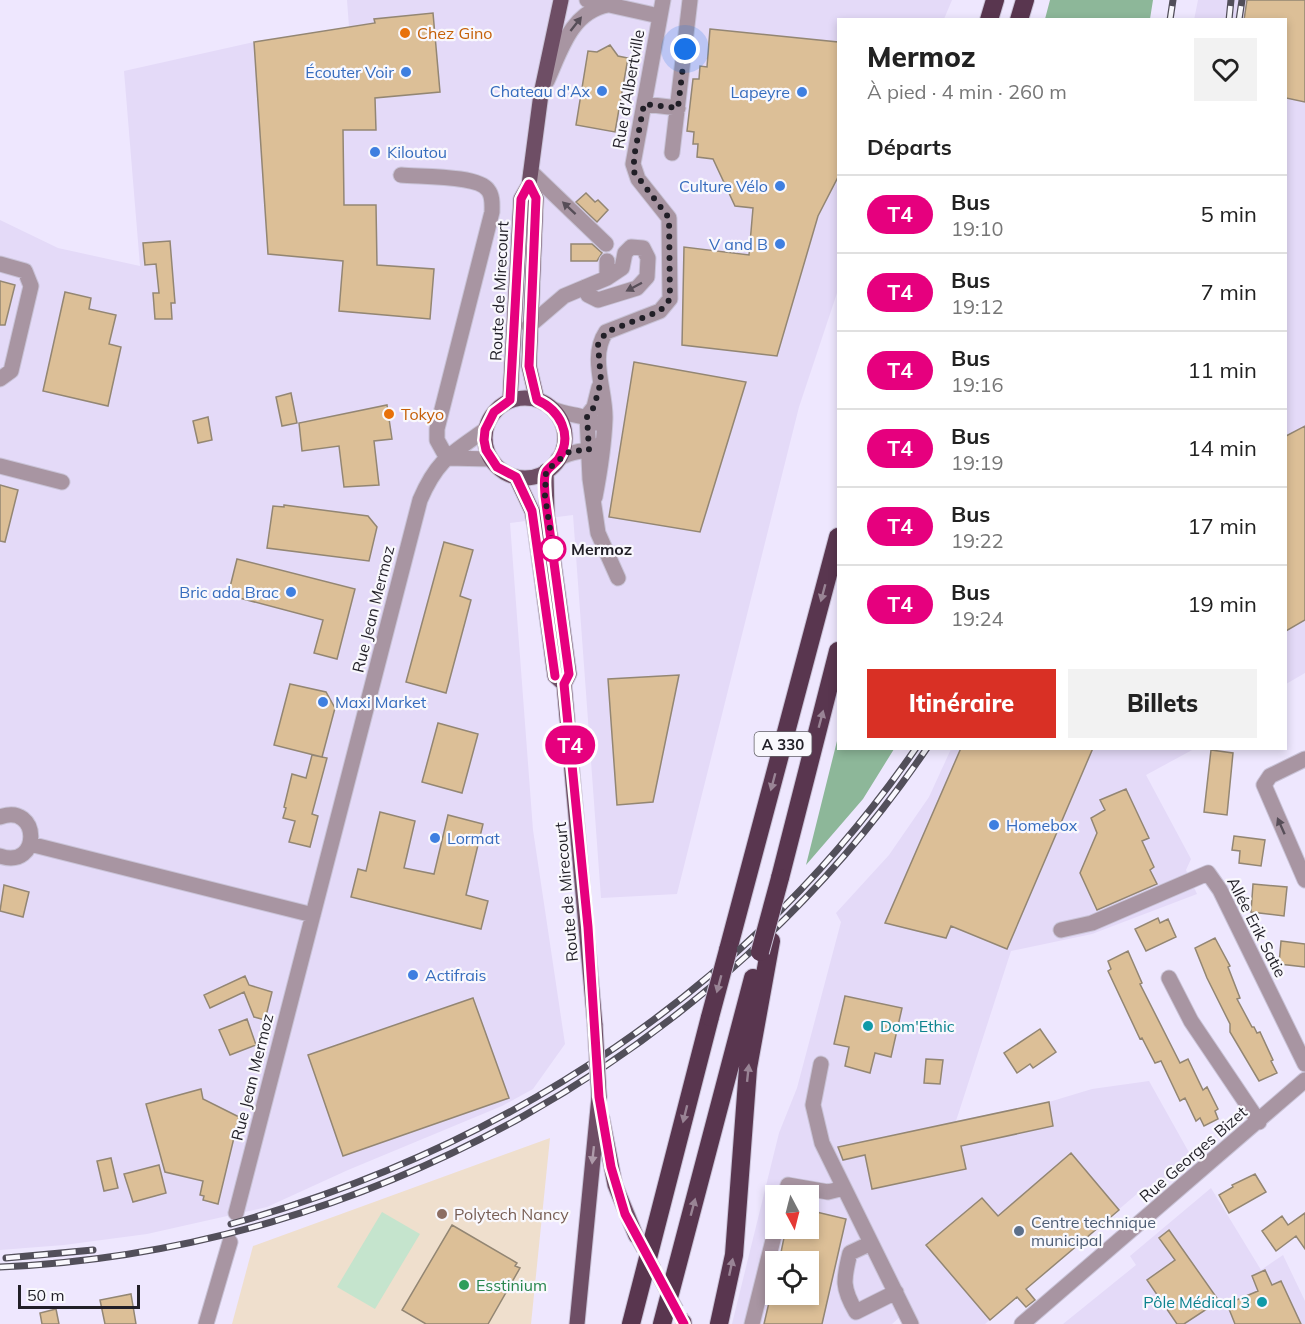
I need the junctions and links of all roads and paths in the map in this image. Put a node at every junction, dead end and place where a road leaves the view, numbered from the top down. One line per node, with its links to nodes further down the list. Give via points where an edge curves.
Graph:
1 (561, 0): 11 (main road, Route de Mirecourt)
2 (586, 0): 7 (street)
3 (663, 0): 8 (street, Rue d'Albertville)
4 (690, 0): 13 (street)
5 (995, 0): 9 (highway)
6 (1025, 0): 10 (highway)
7 (608, 5): 8 (street); 11 (street, one-way to 7, via 577,21)
8 (659, 16): 12 (street, Rue d'Albertville)
9 (990, 18)
10 (1020, 18)
11 (541, 94): 16 (main road, Route de Mirecourt)
12 (644, 104): 13 (street); 24 (street, Rue d'Albertville, via 634,172 669,218 670,299 660,311 606,332 598,345)
13 (678, 108): 14 (street)
14 (672, 153)
15 (402, 175): 32 (street, via 477,181 488,190 492,212 437,429 437,440)
16 (530, 178): 17 (street, one-way to 16); 22 (main road, Route de Mirecourt, via 536,198); 25 (main road, Route de Mirecourt, via 521,199)
17 (606, 244)
18 (607, 261): 20 (street)
19 (0, 264): 23 (street, via 25,271 31,286 11,372)
20 (607, 278): 21 (street); 21 (street, one-way to 21, via 622,268 625,253 631,247 643,248 648,258 647,277 637,288 598,300 588,295)
21 (585, 287): 22 (street, via 564,296)
22 (529, 326): 26 (main road, Route de Mirecourt, via 529,366)
23 (0, 380)
24 (601, 381): 28 (street, Rue d'Albertville, via 594,407); 30 (street, Rue d'Albertville)
25 (510, 400): 26 (main road); 29 (main road, via 494,412)
26 (537, 400): 27 (main road)
27 (553, 409): 28 (street, via 567,416); 34 (main road, via 564,433)
28 (587, 416): 30 (street); 31 (street, Rue d'Albertville)
29 (485, 430): 32 (street, Rue Jean Mermoz); 33 (main road, via 486,450)
30 (604, 436): 31 (street); 39 (street, Rue d'Albertville)
31 (589, 450): 34 (street, via 570,451); 39 (street, Rue d'Albertville)
32 (447, 458): 33 (street); 49 (street, Rue Jean Mermoz, via 431,474 420,500)
33 (491, 459): 37 (main road)
34 (558, 459): 36 (main road)
35 (0, 466): 38 (street)
36 (546, 471): 37 (main road); 43 (main road, Route de Mirecourt, via 547,514 569,674)
37 (516, 477): 43 (main road, Route de Mirecourt, via 532,511 555,676)
38 (62, 482)
39 (595, 497): 41 (street, Rue d'Albertville, via 598,534)
40 (837, 541): 61 (highway, A 330, one-way to 61, bridge)
41 (618, 578)
42 (837, 655): 51 (highway, A 330, one-way to 42, bridge)
43 (564, 684): 56 (main road, Route de Mirecourt, bridge)
44 (1305, 759): 48 (street, one-way to 44, via 1264,785 1270,776)
45 (0, 817): 46 (street, via 23,819 31,830)
46 (30, 844): 47 (street, via 14,858); 49 (street)
47 (0, 856)
48 (1305, 880)
49 (313, 915): 60 (street, Rue Jean Mermoz)
50 (1061, 930): 54 (street, Allée Erik Satie, via 1092,923 1208,873 1220,890)
51 (765, 946): 72 (highway, A 330, one-way to 51); 73 (highway, one-way to 51, via 734,1255 748,1068)
52 (1169, 978): 57 (street, via 1191,1021)
53 (821, 1064): 58 (street, via 813,1095 814,1118)
54 (1305, 1064)
55 (1305, 1080): 57 (street, Rue Georges Bizet)
56 (599, 1097): 62 (main road, Route de Mirecourt, via 615,1185); 69 (main road, Route de Mirecourt, one-way to 69)
57 (1258, 1122): 76 (street, Rue Georges Bizet)
58 (844, 1188): 59 (street); 65 (street)
59 (819, 1190)
60 (236, 1213)
61 (655, 1230): 70 (highway); 71 (highway, A 330)
62 (636, 1236)
63 (774, 1239): 74 (street)
64 (230, 1242): 68 (street)
65 (871, 1243): 66 (street); 67 (street, via 850,1253 844,1292)
66 (896, 1292): 67 (street); 75 (street)
67 (852, 1318)
68 (206, 1324)
69 (577, 1324)
70 (620, 1324)
71 (631, 1324)
72 (662, 1324)
73 (718, 1324)
74 (752, 1324)
75 (911, 1324)
76 (1022, 1324)

